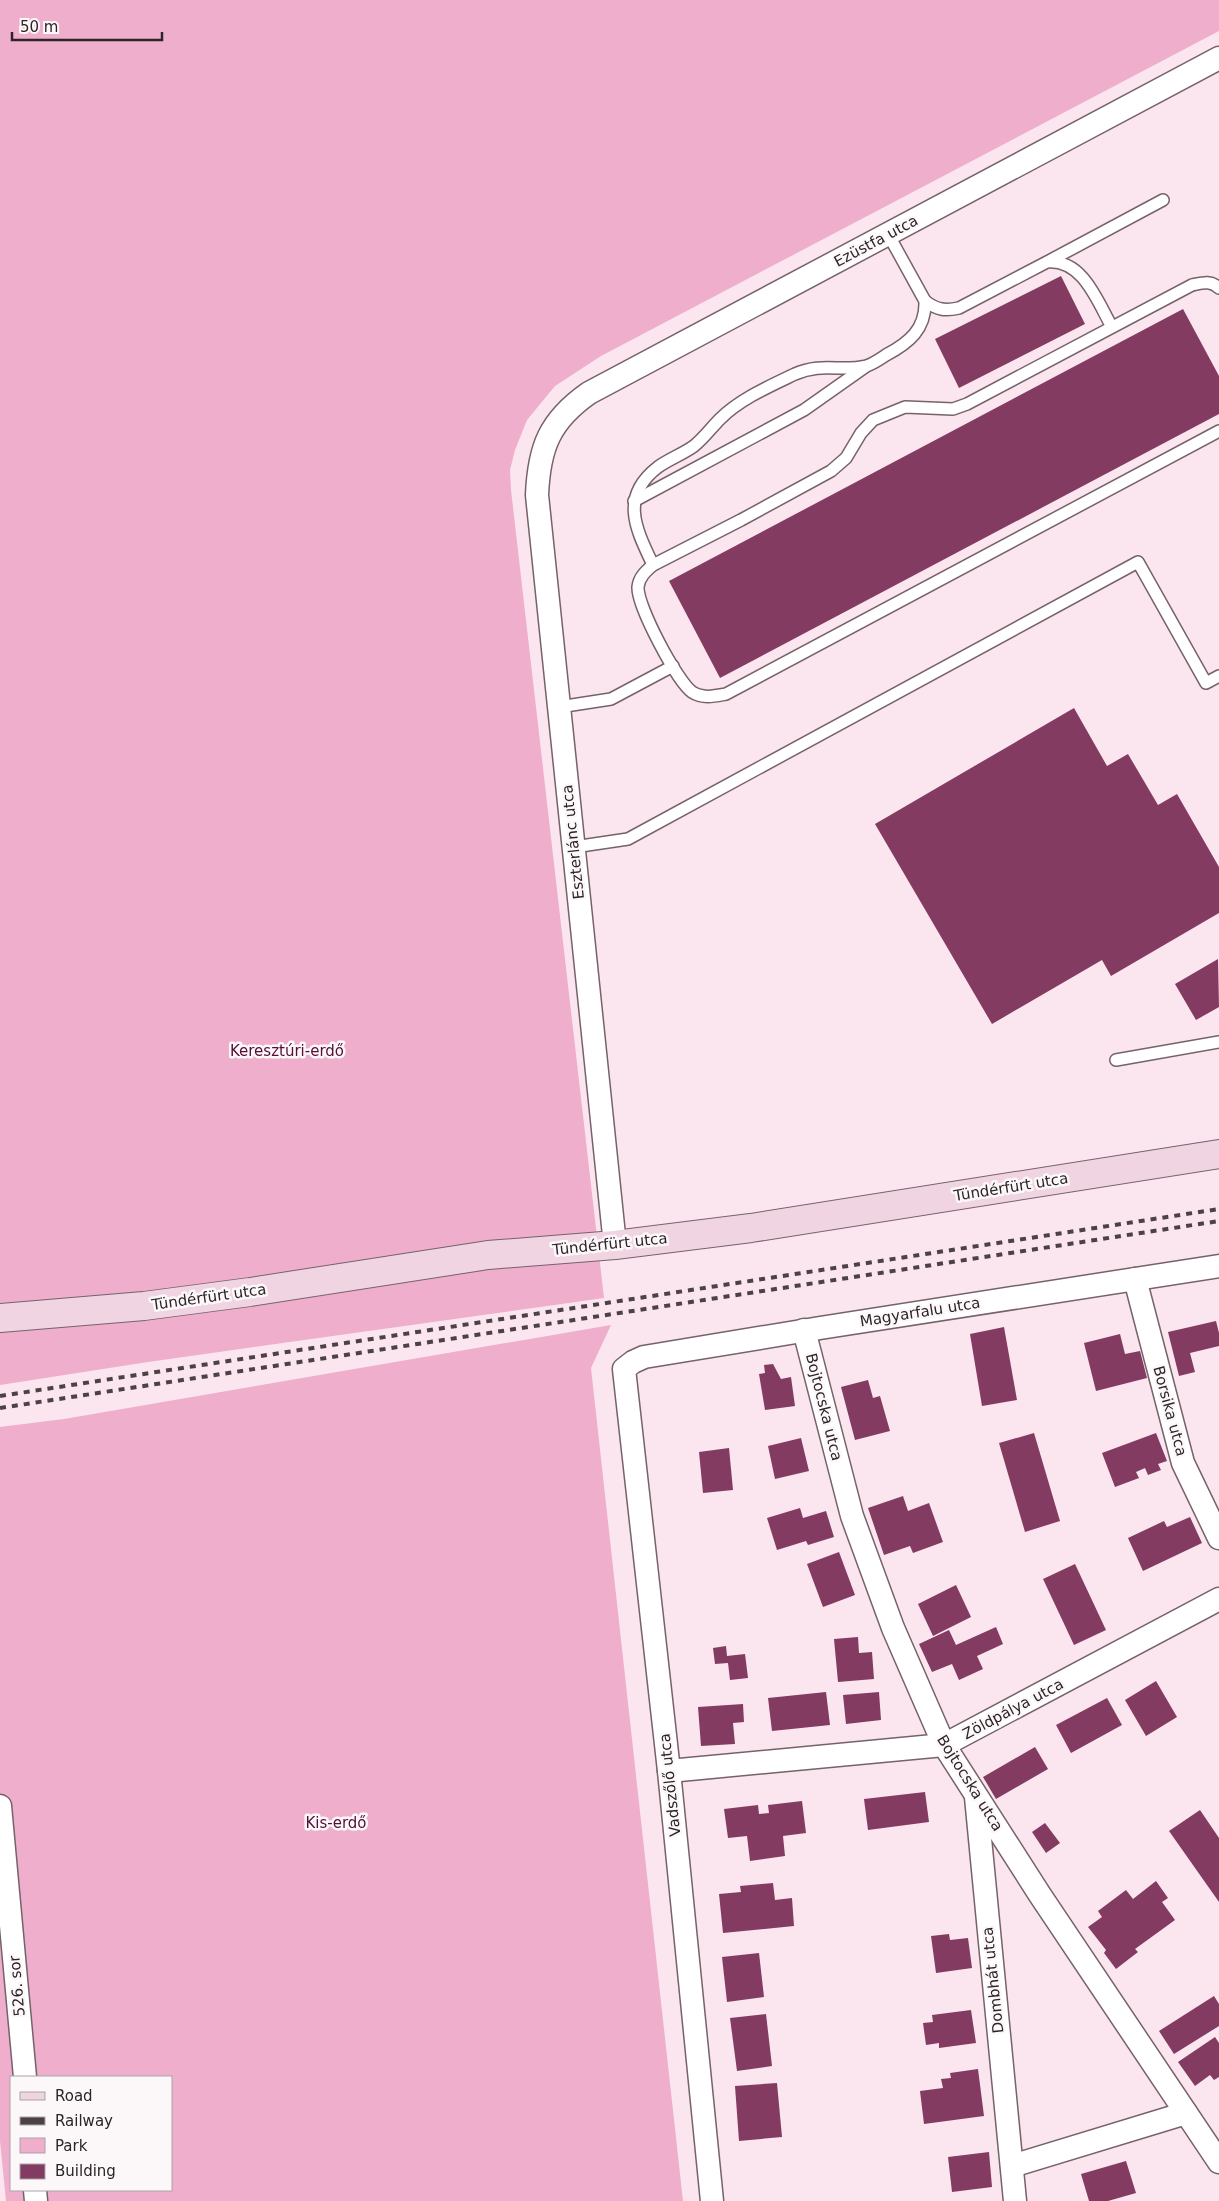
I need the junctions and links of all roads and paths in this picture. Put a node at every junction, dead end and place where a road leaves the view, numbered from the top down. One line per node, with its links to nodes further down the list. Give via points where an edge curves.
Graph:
1 (1219, 58): 3 (street, Ezüstfa utca)
2 (1163, 200): 4 (lane)
3 (888, 234): 6 (lane); 10 (street, Ezüstfa utca, via 589,394 568,409)
4 (1048, 262): 6 (lane, via 959,308 936,308); 7 (lane, via 1068,265 1078,273)
5 (1219, 288): 7 (lane, via 1206,282 1192,285)
6 (925, 301): 8 (lane, via 926,313 920,329 904,346)
7 (1112, 327): 12 (lane, via 967,404 953,409 905,407 873,420 846,458 831,470)
8 (867, 366): 11 (lane, via 804,410); 11 (lane, via 813,368 797,373 738,405 720,418 693,447 658,468 644,481)
9 (1219, 431): 13 (lane, via 726,694 710,697 694,693 680,680)
10 (546, 439): 15 (street, Eszterlánc utca, via 538,473 537,495)
11 (634, 501): 12 (lane, via 633,511 640,538)
12 (653, 565): 13 (lane, via 642,575 638,586 640,604)
13 (673, 666): 15 (lane, via 611,699)
14 (1219, 676): 16 (lane, via 1206,683 1138,562 628,839)
15 (559, 707): 16 (street, Eszterlánc utca)
16 (574, 847): 20 (street, Eszterlánc utca)
17 (1219, 1042): 18 (lane)
18 (1116, 1060)
19 (1219, 1154): 20 (street, Tündérfürt utca, via 751,1228)
20 (614, 1245): 23 (street, Tündérfürt utca, via 488,1255 144,1306)
21 (1219, 1266): 22 (street, Magyarfalu utca)
22 (1135, 1279): 24 (street, Magyarfalu utca); 26 (street, Borsika utca, via 1183,1463)
23 (0, 1318)
24 (804, 1330): 25 (street, Magyarfalu utca, via 644,1357); 28 (street, Bojtocska utca, via 852,1516 893,1628)
25 (624, 1369): 29 (street, Vadszőlő utca)
26 (1219, 1538)
27 (1219, 1599): 28 (street, Zöldpálya utca)
28 (944, 1745): 29 (street, Zöldpálya utca); 30 (street, Bojtocska utca)
29 (669, 1771): 37 (street, Vadszőlő utca)
30 (975, 1794): 34 (street, Bojtocska utca); 36 (street, Dombhát utca)
31 (0, 1806): 32 (street, 526. sor)
32 (9, 1999): 33 (street, 526. sor)
33 (25, 2076)
34 (1186, 2112): 35 (street, Bojtocska utca); 36 (street)
35 (1219, 2162)
36 (1012, 2166): 38 (street, Dombhát utca)
37 (712, 2201)
38 (1015, 2201)

